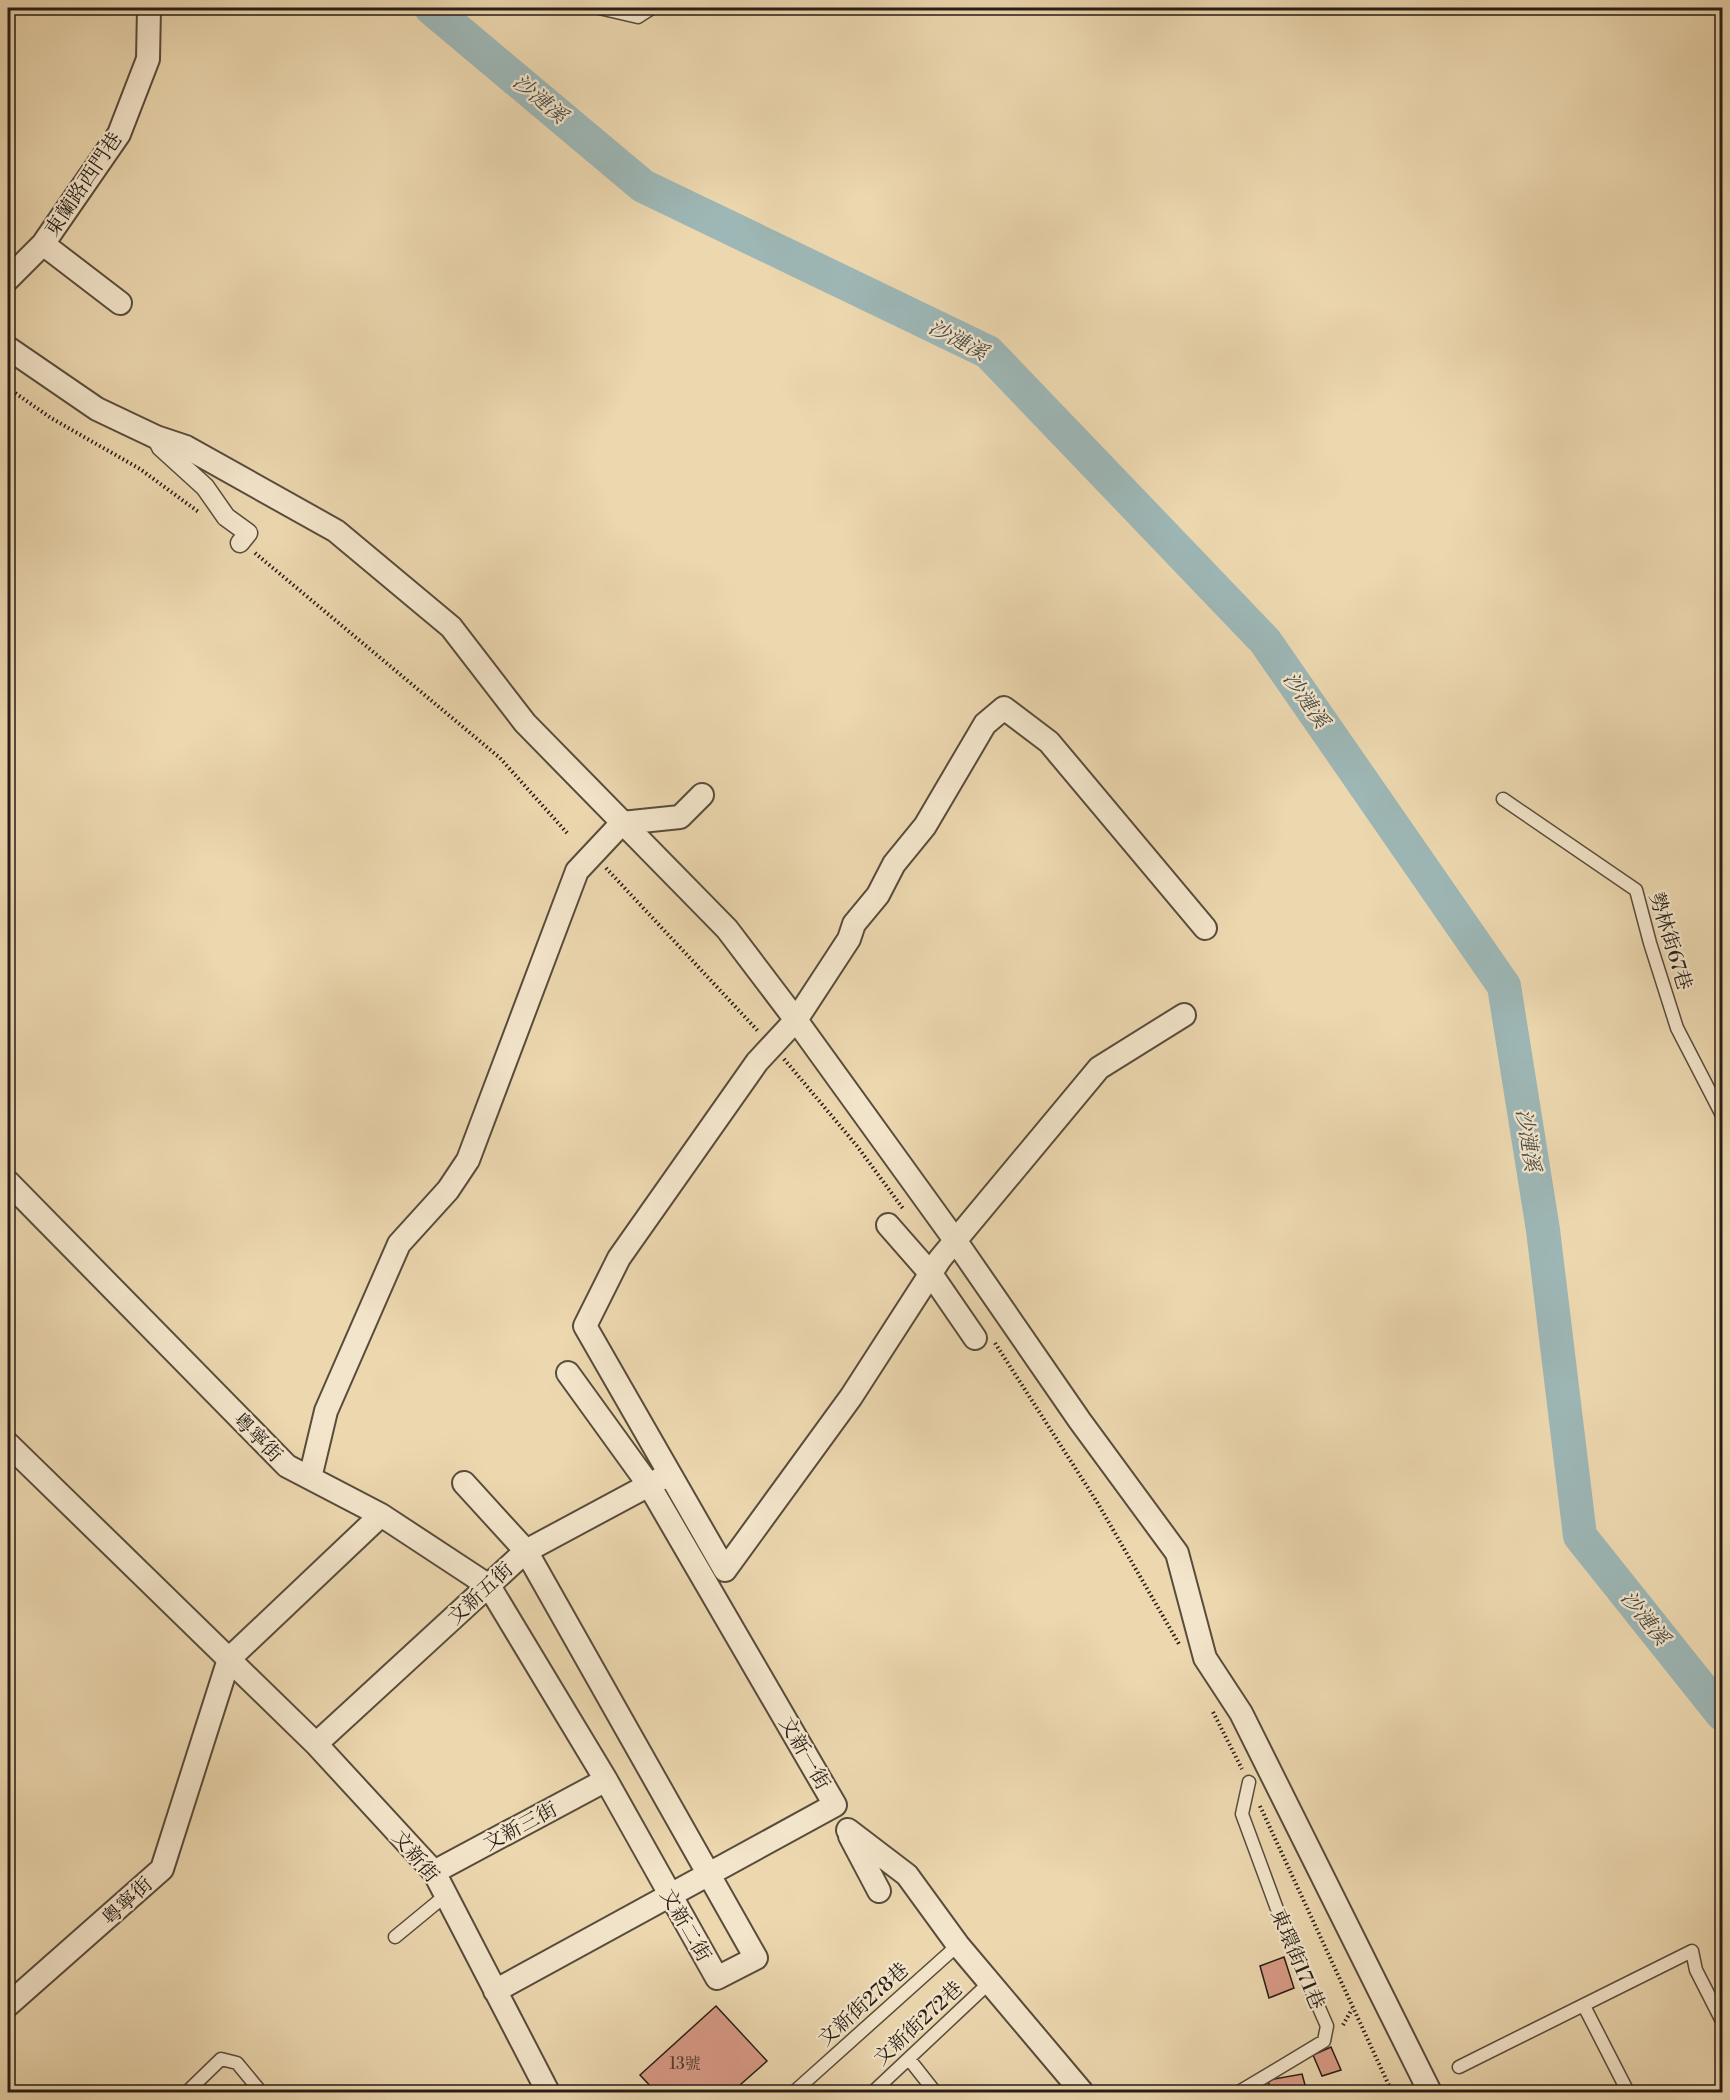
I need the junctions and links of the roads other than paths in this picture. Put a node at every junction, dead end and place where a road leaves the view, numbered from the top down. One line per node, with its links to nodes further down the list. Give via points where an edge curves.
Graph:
1 (149, 8): 4 (street, 東蘭路西門巷, via 148,59 119,134)
2 (599, 8): 3 (lane, via 638,17)
3 (651, 8)
4 (43, 244): 5 (street, 東蘭路西門巷); 6 (street)
5 (8, 279)
6 (120, 303)
7 (8, 348): 8 (street, via 97,409)
8 (156, 437): 9 (street, via 161,447 205,487 226,517 248,534); 12 (street, via 186,447 336,531 452,627 525,723)
9 (240, 543)
10 (702, 795): 12 (street, via 680,817)
11 (1503, 799): 16 (lane, 勢林街67巷, via 1636,890 1677,1028)
12 (622, 823): 15 (street, via 727,929); 24 (street, via 577,871 468,1160 448,1190 399,1244 326,1411)
13 (1205, 928): 15 (street, via 1049,742 1004,708 985,724 925,826 854,924 849,939)
14 (1184, 1014): 19 (street, via 1099,1068)
15 (796, 1020): 19 (street); 25 (street, via 757,1062 619,1258 585,1326)
16 (1722, 1116)
17 (8, 1182): 24 (street, 粵寧街, via 287,1466)
18 (896, 1218): 20 (street)
19 (955, 1240): 20 (street); 58 (street, via 1177,1553 1205,1658 1241,1713)
20 (931, 1274): 21 (street); 25 (street, via 851,1397 725,1570)
21 (984, 1339)
22 (568, 1373): 25 (street, 文新一街)
23 (8, 1444): 30 (street)
24 (310, 1478): 27 (street, 粵寧街)
25 (659, 1479): 28 (street, 文新五街); 34 (street, 文新一街)
26 (464, 1483): 28 (street, 文新二街)
27 (381, 1515): 29 (street, 文新二街); 30 (street, 粵寧街)
28 (526, 1551): 29 (street, 文新五街); 37 (street, 文新二街)
29 (489, 1586): 31 (street, 文新五街); 32 (street, 文新二街)
30 (229, 1659): 31 (street, 文新街); 45 (street, 粵寧街, via 162,1869)
31 (316, 1744): 36 (street, 文新街)
32 (606, 1780): 36 (street, 文新三街); 40 (street, 文新二街)
33 (1249, 1782): 57 (lane, 東環街171巷, via 1242,1814 1284,1928 1327,2026 1324,2041)
34 (835, 1805): 35 (street); 37 (street, 文新一街)
35 (848, 1830): 38 (street); 42 (street, via 907,1875)
36 (434, 1872): 39 (street, 文新街)
37 (709, 1874): 40 (street, 文新一街); 40 (street, 文新二街, via 756,1958 717,1978)
38 (879, 1891)
39 (446, 1895): 41 (lane); 44 (street, 文新街)
40 (669, 1896): 44 (street, 文新一街)
41 (395, 1937)
42 (958, 1945): 43 (street); 53 (lane, 文新街278巷)
43 (989, 1983): 48 (lane, 文新街272巷); 56 (street)
44 (495, 1991): 52 (street, 文新街)
45 (8, 2006)
46 (1584, 2006): 47 (lane, via 1692,1951 1696,1970); 49 (lane); 59 (lane)
47 (1722, 2021)
48 (909, 2059): 54 (lane, 文新街272巷); 55 (lane)
49 (1459, 2067)
50 (187, 2092): 51 (lane, via 221,2059 237,2063)
51 (261, 2092)
52 (548, 2092)
53 (794, 2092)
54 (873, 2092)
55 (935, 2092)
56 (1083, 2092)
57 (1239, 2092)
58 (1430, 2092)
59 (1628, 2092)

